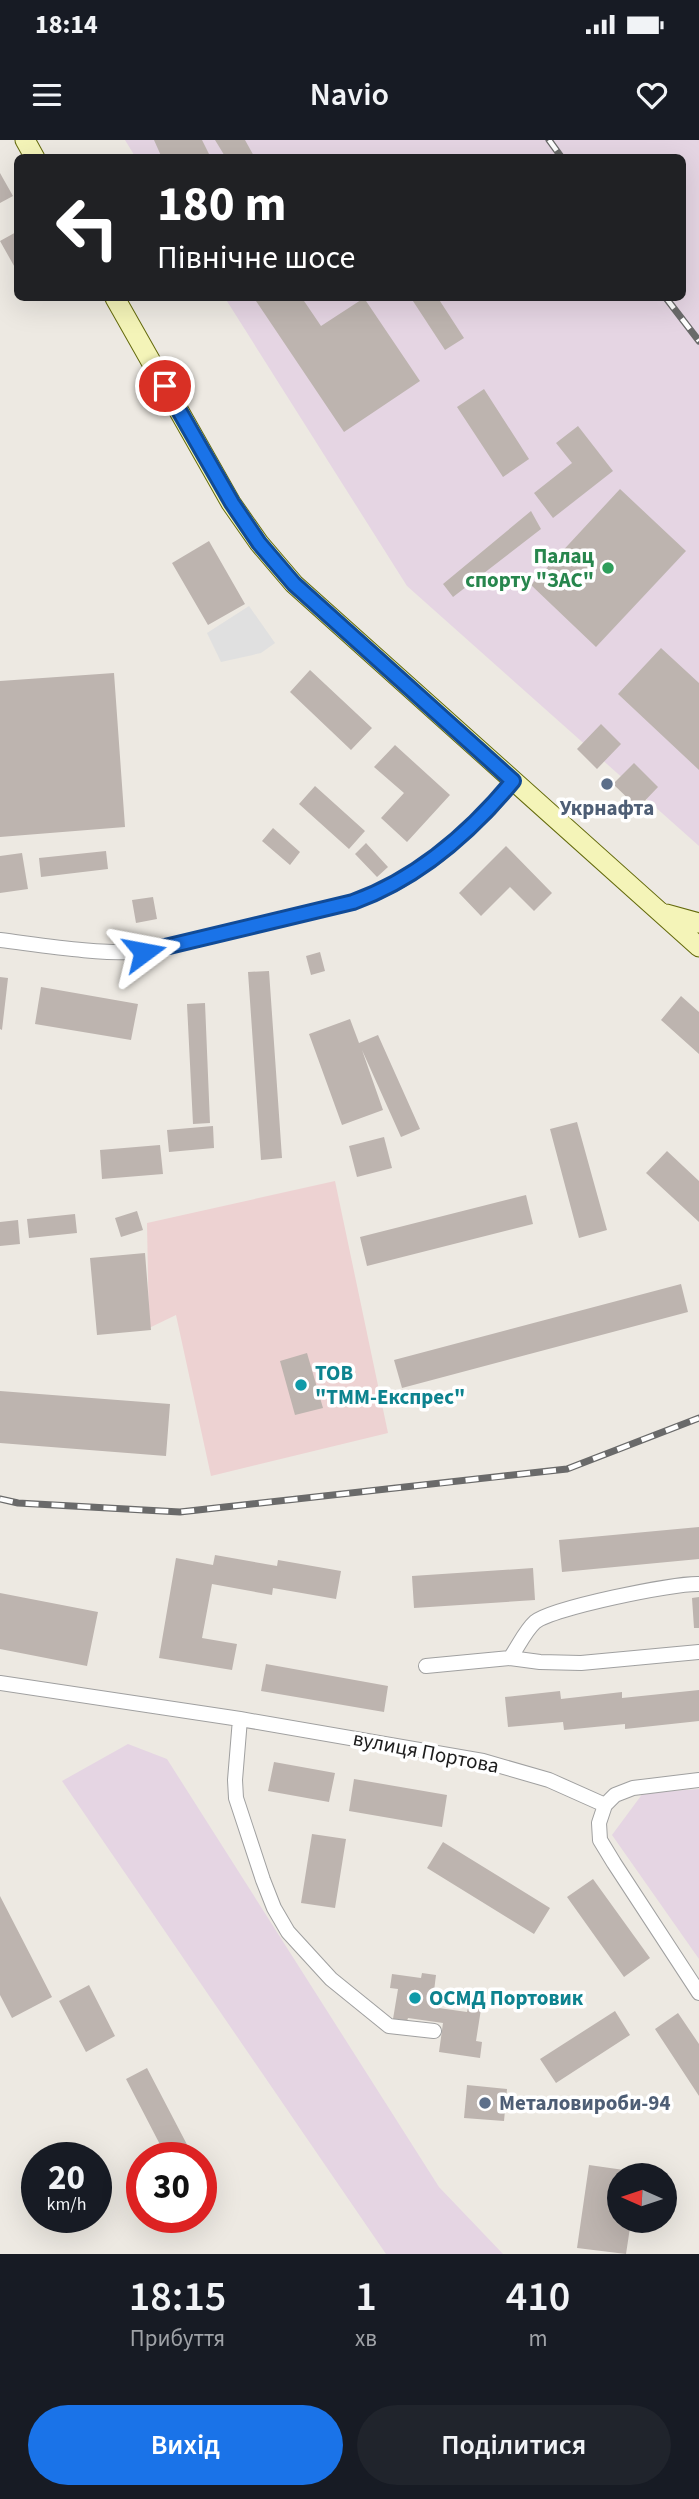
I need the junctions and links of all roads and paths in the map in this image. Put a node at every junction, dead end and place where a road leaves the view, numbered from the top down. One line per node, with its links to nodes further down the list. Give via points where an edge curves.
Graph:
1 (117, 301): 2 (main road, via 259,543 294,584)
2 (513, 781): 3 (main road); 5 (street, via 490,809 439,855 400,881 353,902 144,952 96,952)
3 (661, 913): 4 (main road); 6 (main road)
4 (699, 923)
5 (0, 940)
6 (699, 947)
7 (699, 1584): 9 (street, via 636,1593 551,1614 536,1622)
8 (699, 1652): 9 (street, via 581,1663)
9 (510, 1658): 10 (street)
10 (426, 1666)
11 (0, 1683): 12 (street, вулиця Портова)
12 (240, 1719): 14 (street, вулиця Портова, via 483,1761 549,1780); 16 (street, via 236,1798 263,1880 288,1932 331,1979 389,2026)
13 (699, 1780): 14 (street, via 633,1787)
14 (605, 1805): 15 (street, via 600,1840)
15 (699, 1993)
16 (434, 2031)

